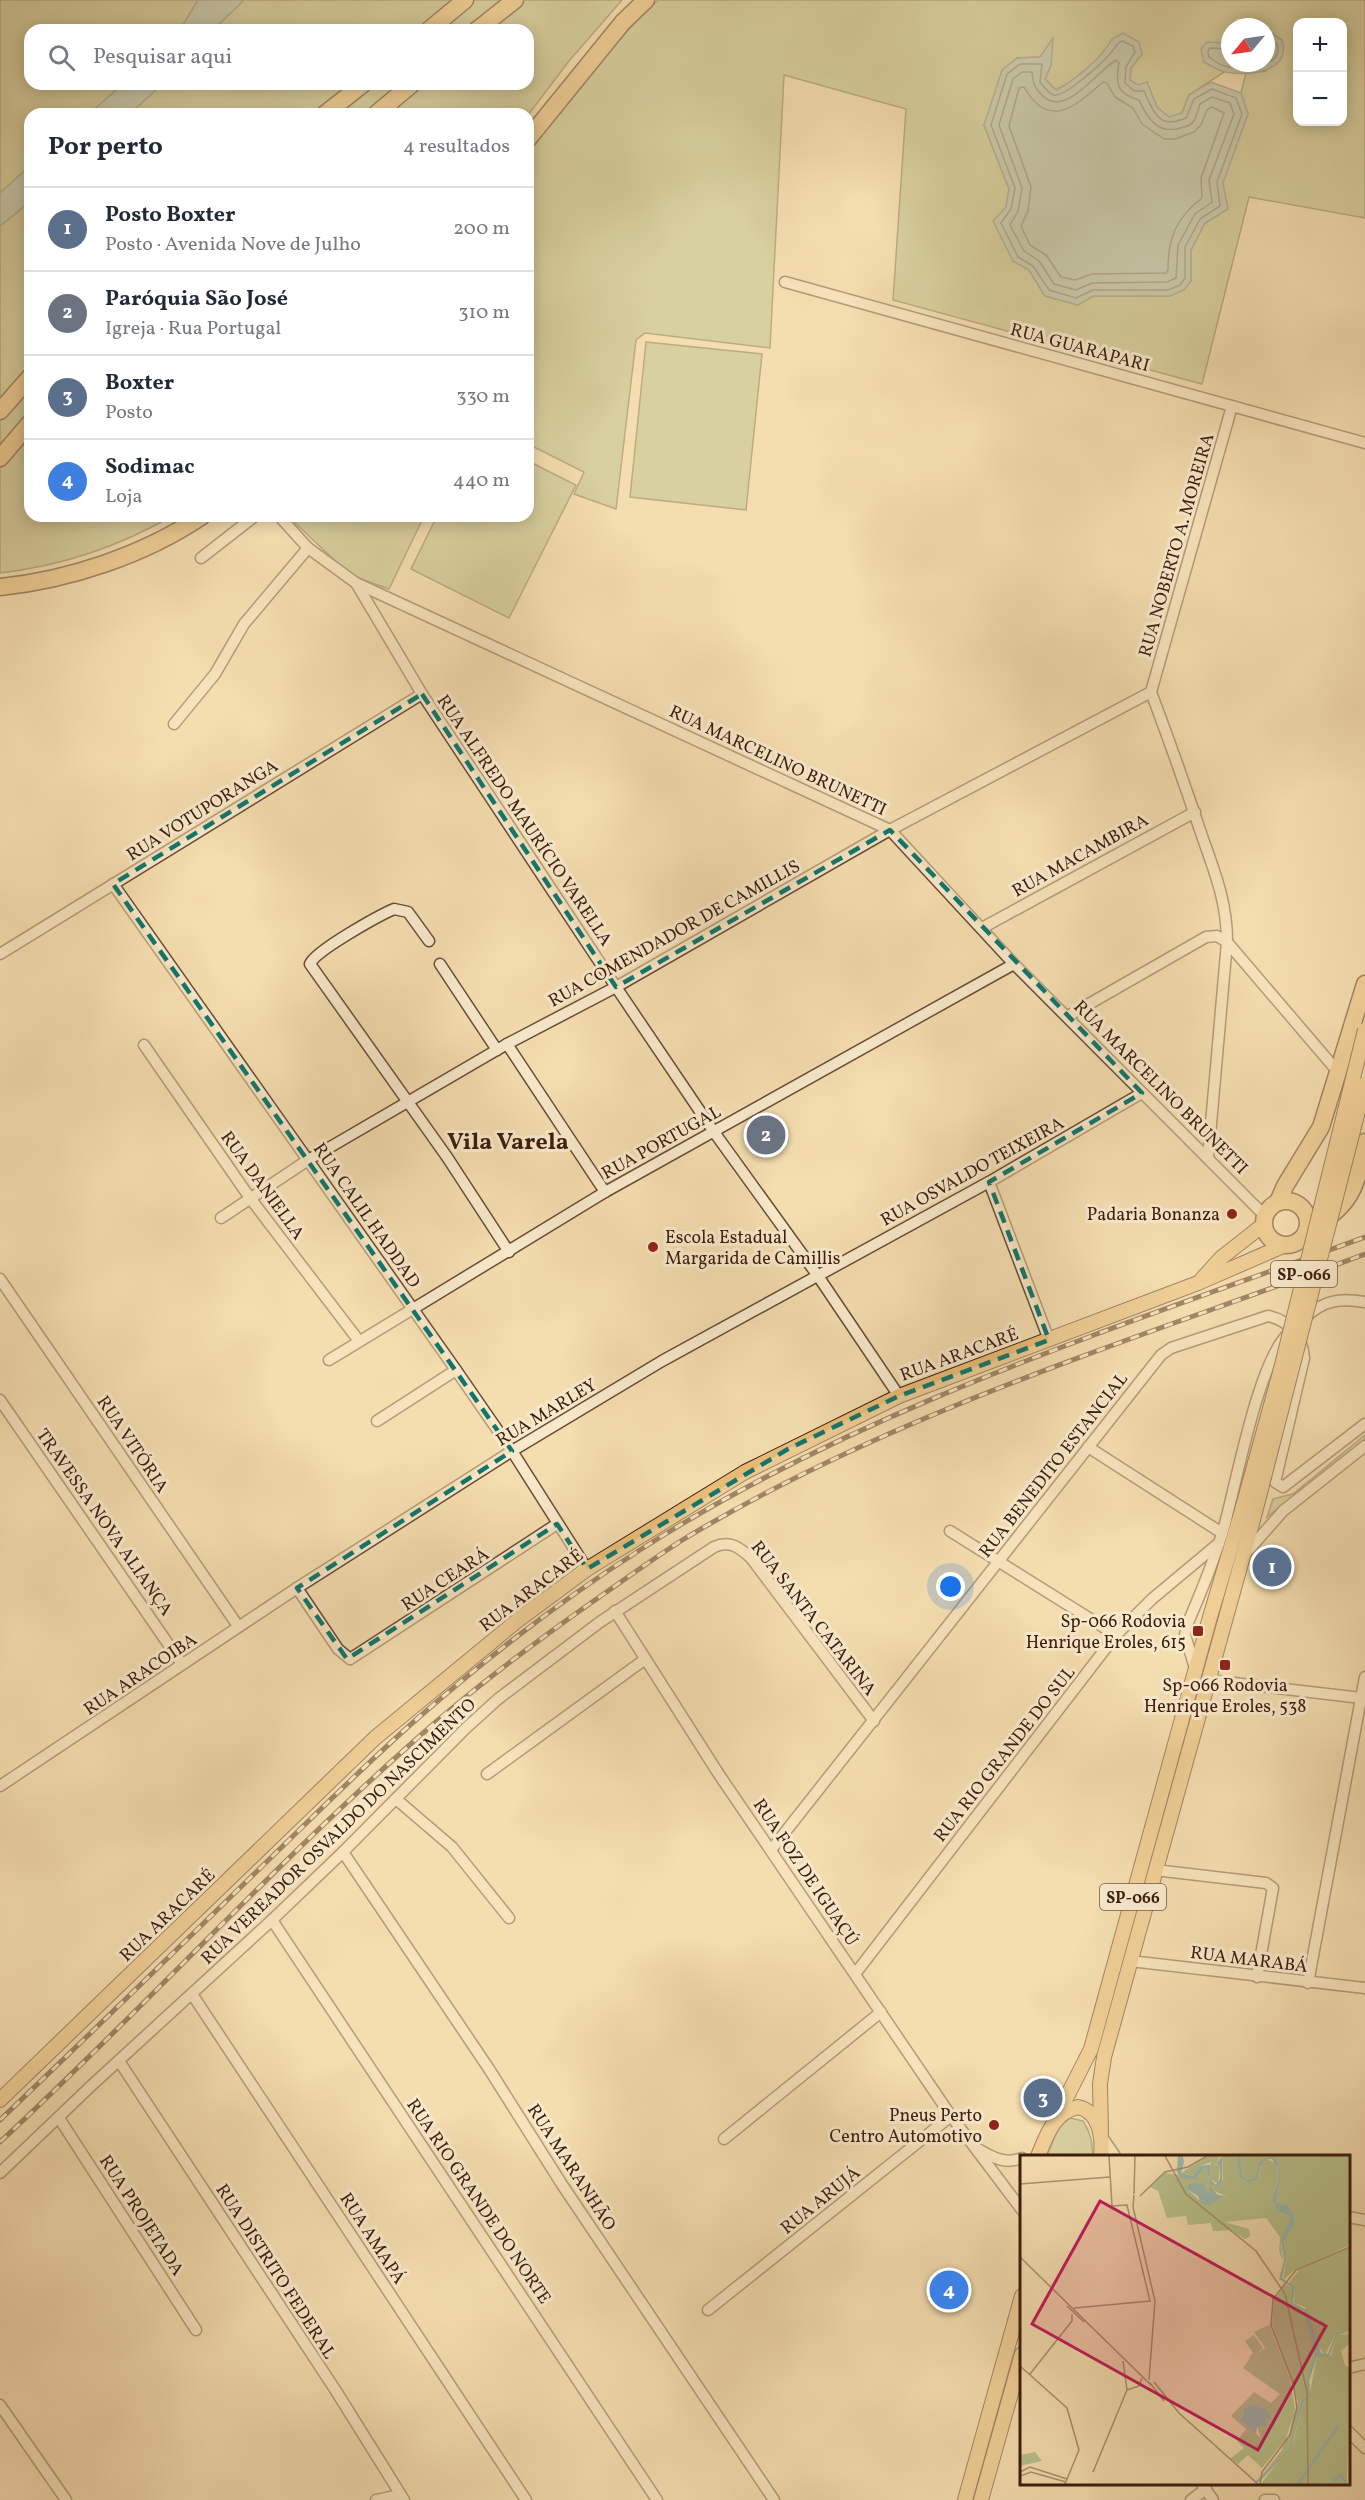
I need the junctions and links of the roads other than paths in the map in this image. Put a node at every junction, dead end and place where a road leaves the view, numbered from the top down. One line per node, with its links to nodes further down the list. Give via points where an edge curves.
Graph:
1 (465, 0): 4 (highway)
2 (515, 0): 5 (highway)
3 (646, 0): 10 (highway, via 623,21)
4 (436, 24)
5 (485, 24)
6 (355, 90): 8 (highway)
7 (405, 90): 9 (highway)
8 (333, 108)
9 (383, 108)
10 (534, 132)
11 (785, 282): 13 (street, RUA GUARAPARI)
12 (24, 384): 14 (highway)
13 (1232, 406): 16 (street, RUA GUARAPARI); 25 (street, RUA NOBERTO A. MOREIRA)
14 (0, 411)
15 (24, 430): 17 (highway)
16 (1365, 443)
17 (0, 458)
18 (191, 522): 24 (highway, via 145,547 90,567 42,581)
19 (247, 522): 22 (street)
20 (284, 522): 21 (street, RUA MARCELINO BRUNETTI)
21 (308, 548): 23 (street, RUA MARCELINO BRUNETTI); 27 (street, via 244,624 215,674)
22 (201, 558)
23 (356, 583): 26 (street, RUA ALFREDO MAURÍCIO VARELLA); 29 (street, RUA MARCELINO BRUNETTI)
24 (0, 587)
25 (1151, 693): 28 (street); 29 (street, RUA COMENDADOR DE CAMILLIS)
26 (422, 694): 30 (street, RUA VOTUPORANGA); 38 (street, RUA ALFREDO MAURÍCIO VARELLA)
27 (174, 724)
28 (1195, 812): 31 (street, RUA MACAMBIRA); 33 (street, via 1227,915)
29 (890, 830): 31 (street, RUA MARCELINO BRUNETTI); 38 (street, RUA COMENDADOR DE CAMILLIS)
30 (113, 884): 34 (street, RUA VOTUPORANGA); 50 (street, RUA CALIL HADDAD)
31 (982, 928): 36 (street, RUA MARCELINO BRUNETTI)
32 (429, 941): 46 (street, via 408,912 391,911 316,956 310,964)
33 (1227, 942): 39 (street, via 1217,936 1206,938); 43 (street); 49 (street)
34 (0, 954)
35 (440, 964): 42 (street)
36 (1014, 964): 39 (street, RUA MARCELINO BRUNETTI); 47 (street, RUA PORTUGAL)
37 (1365, 984): 43 (highway)
38 (616, 987): 42 (street, RUA COMENDADOR DE CAMILLIS); 47 (street, RUA ALFREDO MAURÍCIO VARELLA)
39 (1068, 1016): 45 (street, RUA MARCELINO BRUNETTI)
40 (1365, 1030): 77 (main road, SP-066, bridge)
41 (144, 1045): 53 (street, RUA DANIELLA)
42 (502, 1047): 46 (street, RUA COMENDADOR DE CAMILLIS); 52 (street)
43 (1338, 1072): 54 (highway, via 1321,1127)
44 (1365, 1083): 77 (main road, SP-066, bridge)
45 (1143, 1093): 49 (street, RUA MARCELINO BRUNETTI); 51 (street, RUA OSVALDO TEIXEIRA)
46 (406, 1102): 50 (street, RUA COMENDADOR DE CAMILLIS); 59 (street)
47 (714, 1132): 52 (street, RUA PORTUGAL); 60 (street, RUA ALFREDO MAURÍCIO VARELLA)
48 (1365, 1142): 57 (highway, via 1354,1186 1346,1201 1336,1212)
49 (1208, 1158): 56 (street, RUA MARCELINO BRUNETTI)
50 (308, 1160): 53 (street, RUA COMENDADOR DE CAMILLIS); 64 (street, RUA CALIL HADDAD)
51 (989, 1182): 60 (street, RUA OSVALDO TEIXEIRA); 66 (street)
52 (604, 1192): 59 (street, RUA PORTUGAL)
53 (250, 1198): 55 (street, RUA COMENDADOR DE CAMILLIS); 67 (street, RUA DANIELLA)
54 (1278, 1202): 56 (highway); 57 (highway, via 1301,1206)
55 (221, 1218)
56 (1264, 1220): 58 (highway, via 1272,1241); 62 (main road, RUA ARACARÉ)
57 (1308, 1228): 58 (highway, via 1299,1242)
58 (1283, 1246): 62 (main road, RUA ARACARÉ)
59 (509, 1252): 64 (street, RUA PORTUGAL)
60 (818, 1276): 70 (street, RUA ALFREDO MAURÍCIO VARELLA); 76 (street, RUA MARLEY, via 662,1361)
61 (0, 1279): 87 (street, RUA VITÓRIA)
62 (1198, 1284): 66 (main road, RUA ARACARÉ)
63 (1365, 1302): 65 (street, via 1321,1304)
64 (412, 1308): 67 (street, RUA PORTUGAL); 69 (street, RUA CALIL HADDAD)
65 (1293, 1330): 73 (street, via 1304,1358 1275,1482 1283,1487); 75 (street, RUA BENEDITO ESTANCIAL, via 1268,1316 1171,1348 1153,1364); 80 (street, via 1279,1344 1261,1387)
66 (1049, 1340): 70 (main road, RUA ARACARÉ)
67 (359, 1341): 68 (street, RUA PORTUGAL)
68 (328, 1360)
69 (456, 1370): 72 (street); 76 (street, RUA CALIL HADDAD)
70 (898, 1395): 84 (main road, RUA ARACARÉ, via 745,1472)
71 (0, 1400): 90 (street, TRAVESSA NOVA ALIANÇA)
72 (377, 1421)
73 (1365, 1424)
74 (1365, 1446): 82 (street, via 1283,1511)
75 (1088, 1448): 80 (street); 83 (street, RUA BENEDITO ESTANCIAL)
76 (512, 1451): 78 (street, RUA CALIL HADDAD); 85 (street, RUA MARLEY)
77 (1246, 1518): 82 (main road, SP-066); 91 (main road, SP-066)
78 (557, 1524): 84 (street, RUA CALIL HADDAD); 85 (street, RUA CEARÁ, via 350,1659 345,1658)
79 (950, 1531): 83 (street)
80 (1220, 1538): 88 (street, RUA RIO GRANDE DO SUL); 91 (street, via 1186,1625 1185,1635)
81 (724, 1543): 86 (street, RUA VEREADOR OSVALDO DO NASCIMENTO); 95 (street, RUA SANTA CATARINA, via 736,1546 751,1558)
82 (1244, 1555): 93 (main road, SP-066)
83 (999, 1562): 88 (street); 95 (street, RUA BENEDITO ESTANCIAL)
84 (587, 1569): 112 (main road, RUA ARACARÉ, via 518,1620 375,1738)
85 (297, 1588): 87 (street, RUA ARACOIBA)
86 (615, 1611): 89 (street, RUA FOZ DE IGUAÇÚ); 98 (street, RUA VEREADOR OSVALDO DO NASCIMENTO, via 498,1699)
87 (238, 1626): 90 (street, RUA ARACOIBA)
88 (1116, 1635): 105 (street, RUA RIO GRANDE DO SUL)
89 (644, 1660): 96 (street); 99 (street, RUA FOZ DE IGUAÇÚ)
90 (182, 1664): 97 (street, RUA ARACOIBA)
91 (1196, 1668): 115 (main road, SP-066, via 1091,2049)
92 (1365, 1677): 94 (street)
93 (1209, 1680): 94 (street); 101 (main road, SP-066)
94 (1361, 1698): 107 (street)
95 (874, 1721): 99 (street, RUA BENEDITO ESTANCIAL)
96 (487, 1774)
97 (0, 1786)
98 (396, 1799): 100 (street, RUA VEREADOR OSVALDO DO NASCIMENTO); 102 (street, via 452,1847)
99 (771, 1850): 105 (street, RUA FOZ DE IGUAÇÚ)
100 (344, 1852): 103 (street, RUA VEREADOR OSVALDO DO NASCIMENTO); 143 (street, RUA MARANHÃO)
101 (1155, 1870): 104 (main road, SP-066); 106 (street, via 1270,1885 1274,1892)
102 (509, 1918)
103 (272, 1920): 109 (street, RUA VEREADOR OSVALDO DO NASCIMENTO); 142 (street, RUA RIO GRANDE DO NORTE)
104 (1130, 1960): 106 (street, RUA MARABÁ); 116 (main road, SP-066, via 1104,2057 1099,2095)
105 (855, 1974): 110 (street, RUA FOZ DE IGUAÇÚ)
106 (1257, 1977): 107 (street, RUA MARABÁ)
107 (1308, 1983): 108 (street, RUA MARABÁ)
108 (1365, 1988)
109 (192, 1994): 111 (street, RUA VEREADOR OSVALDO DO NASCIMENTO); 141 (street, RUA AMAPÁ)
110 (880, 2012): 113 (street, RUA FOZ DE IGUAÇÚ); 117 (street)
111 (119, 2061): 114 (street, RUA VEREADOR OSVALDO DO NASCIMENTO); 138 (street, RUA DISTRITO FEDERAL)
112 (0, 2100)
113 (951, 2116): 118 (street, RUA FOZ DE IGUAÇÚ); 128 (street, RUA ARUJÁ)
114 (59, 2118): 123 (street, RUA VEREADOR OSVALDO DO NASCIMENTO); 129 (street, RUA PROJETADA)
115 (1055, 2120): 116 (main road, via 1070,2109 1085,2109); 119 (main road, SP-066)
116 (1102, 2135): 120 (main road, SP-066); 121 (street)
117 (724, 2139)
118 (975, 2148): 122 (street, RUA FOZ DE IGUAÇÚ, via 995,2159); 124 (street, RUA FOZ DE IGUAÇÚ)
119 (1040, 2152)
120 (1101, 2155)
121 (1114, 2155)
122 (1020, 2158)
123 (0, 2173)
124 (1020, 2207)
125 (1350, 2217): 126 (street)
126 (1365, 2220)
127 (1020, 2303): 136 (main road)
128 (708, 2310)
129 (196, 2330)
130 (1020, 2361): 145 (main road)
131 (1365, 2364): 132 (street)
132 (1350, 2368)
133 (0, 2405): 139 (street)
134 (1350, 2433): 135 (street)
135 (1365, 2448)
136 (969, 2485): 144 (main road); 145 (street)
137 (1204, 2486): 146 (street); 147 (street)
138 (402, 2498): 140 (street)
139 (66, 2500)
140 (376, 2500)
141 (526, 2500)
142 (657, 2500)
143 (774, 2500)
144 (965, 2500)
145 (981, 2500)
146 (1191, 2500)
147 (1213, 2500)
148 (1265, 2500): 149 (street)
149 (1274, 2500)

